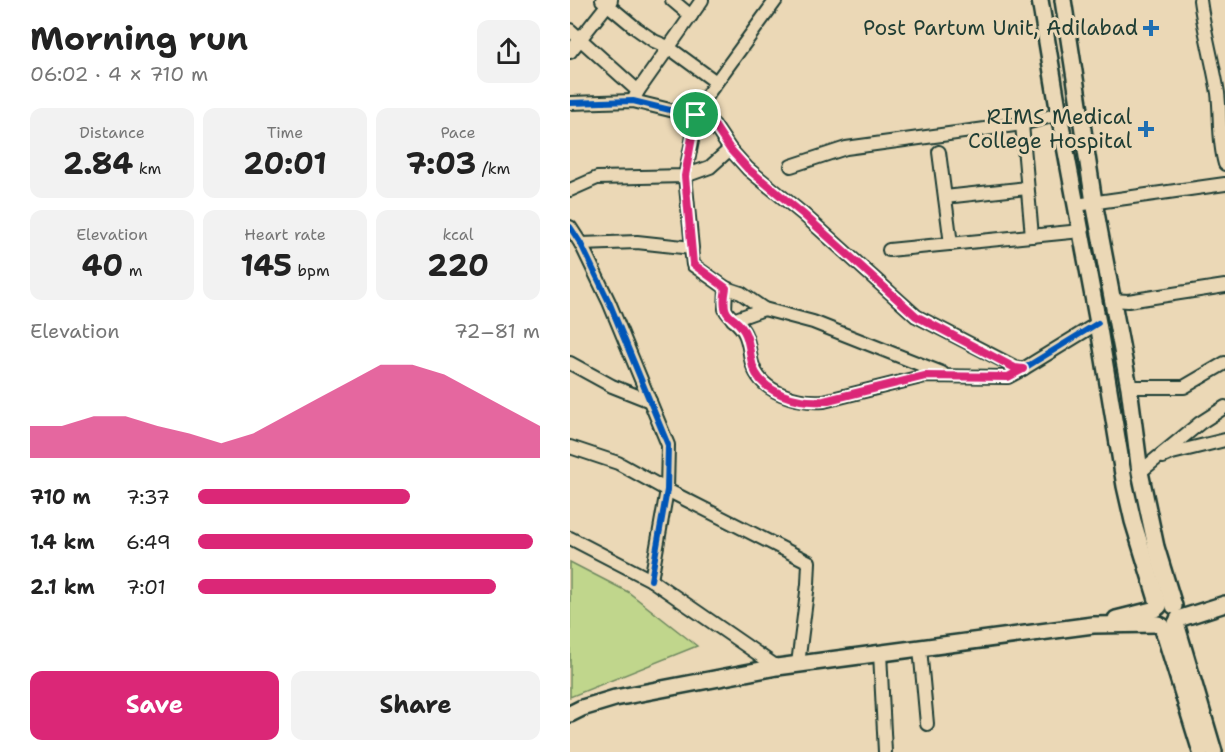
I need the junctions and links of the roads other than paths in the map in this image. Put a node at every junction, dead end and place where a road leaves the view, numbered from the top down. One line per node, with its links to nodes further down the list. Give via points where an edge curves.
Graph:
1 (672, 0): 8 (street)
2 (702, 0): 8 (street)
3 (1040, 0): 16 (main road)
4 (1063, 0): 28 (main road)
5 (1200, 0): 21 (street, via 1218,96 1220,148)
6 (607, 2): 10 (street); 11 (street, via 646,35)
7 (770, 2): 13 (street)
8 (691, 16): 11 (street)
9 (570, 30): 10 (street)
10 (581, 40): 12 (street); 14 (street)
11 (668, 47): 13 (street); 14 (street)
12 (570, 52)
13 (716, 82): 17 (street)
14 (635, 96): 15 (street); 17 (street)
15 (570, 102)
16 (1059, 114): 18 (street); 29 (main road)
17 (696, 115): 19 (street, via 714,125); 23 (street)
18 (1022, 124): 22 (street, via 846,148); 25 (street)
19 (730, 149): 23 (street, via 710,167); 47 (street, via 916,316)
20 (939, 152): 27 (street)
21 (1225, 164)
22 (791, 166)
23 (685, 176): 26 (street, via 597,178); 35 (street)
24 (1225, 184): 28 (street)
25 (1027, 188): 27 (street); 32 (street)
26 (570, 190)
27 (945, 197): 34 (street)
28 (1094, 202): 29 (street); 39 (main road)
29 (1076, 205): 31 (main road)
30 (570, 227): 33 (street)
31 (1081, 231): 32 (street); 43 (main road)
32 (1032, 236): 34 (street)
33 (581, 244): 35 (street, via 637,242); 51 (street)
34 (951, 244): 36 (street)
35 (691, 248): 38 (street, via 693,265)
36 (889, 250)
37 (1225, 286): 39 (street)
38 (726, 288): 40 (street); 42 (street, via 725,309)
39 (1112, 300): 50 (main road)
40 (764, 309): 41 (street); 48 (street, via 813,322)
41 (751, 314): 42 (street); 44 (street)
42 (733, 320): 44 (street)
43 (1098, 323): 47 (street); 60 (main road, via 1133,521)
44 (744, 332): 48 (street, via 756,374 773,390 809,401 824,401 925,376)
45 (570, 363): 51 (street)
46 (1223, 364): 49 (street); 50 (street, via 1184,387)
47 (1023, 369): 48 (street, via 1008,377)
48 (949, 375)
49 (1225, 378)
50 (1129, 387): 55 (main road)
51 (650, 401): 56 (street, via 668,445)
52 (1225, 407): 55 (street)
53 (1225, 440): 55 (street, via 1172,453)
54 (570, 447): 56 (street, via 618,463)
55 (1144, 468): 60 (main road)
56 (667, 490): 58 (street); 63 (street, via 809,562)
57 (570, 538): 58 (street)
58 (651, 580): 64 (street)
59 (1221, 605): 60 (main road)
60 (1168, 615): 61 (main road); 68 (main road); 69 (main road)
61 (920, 648): 62 (main road); 66 (street)
62 (880, 653): 63 (main road); 67 (street)
63 (798, 664): 64 (main road)
64 (777, 667): 65 (main road, via 615,698)
65 (570, 714)
66 (927, 724)
67 (885, 752)
68 (1201, 752)
69 (1214, 752)

